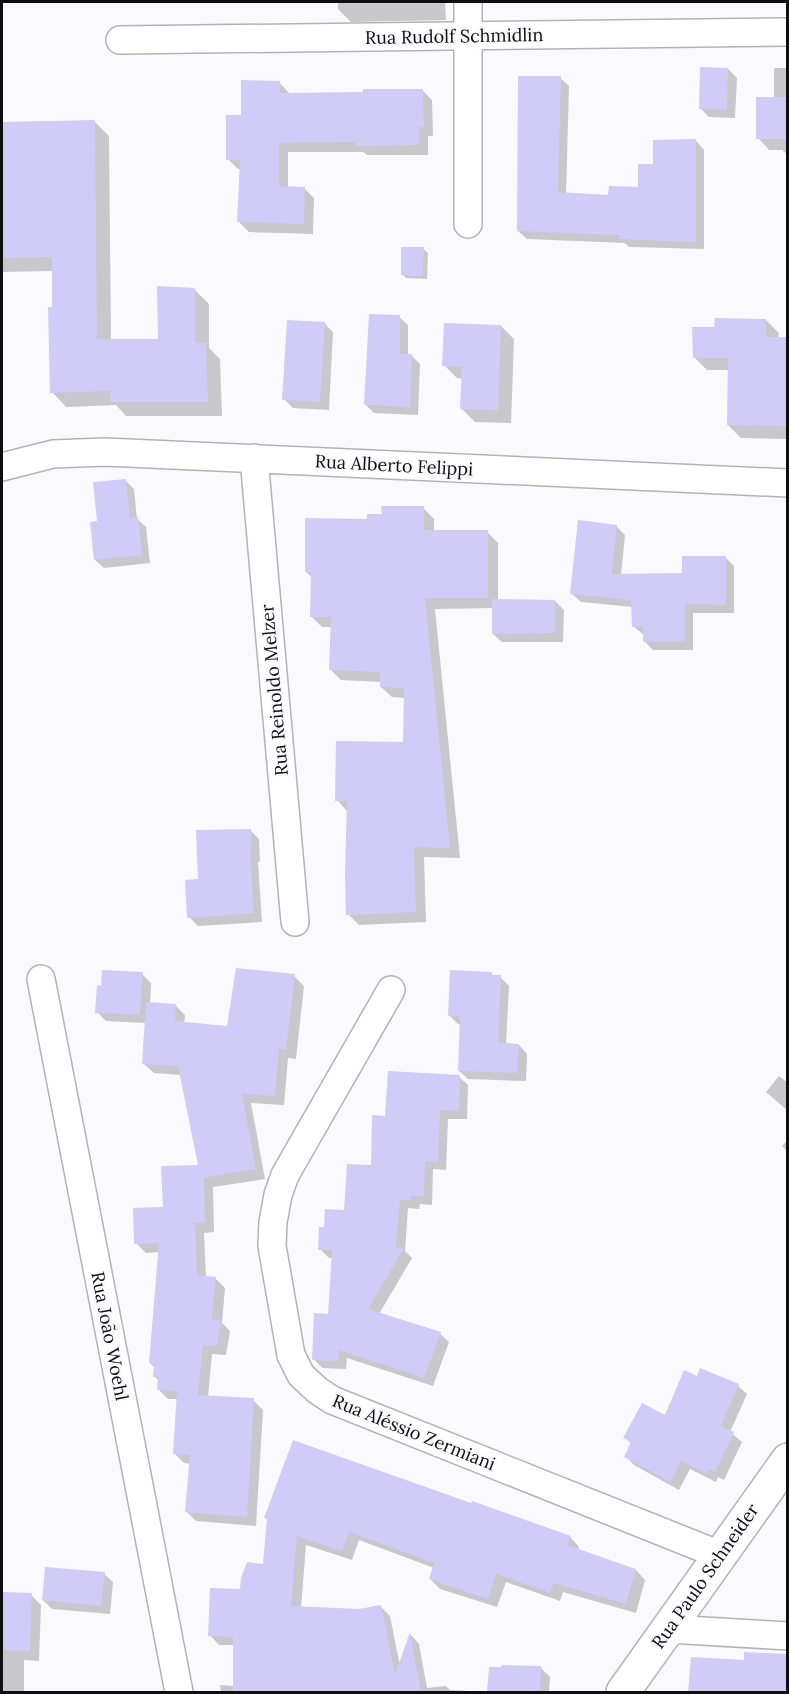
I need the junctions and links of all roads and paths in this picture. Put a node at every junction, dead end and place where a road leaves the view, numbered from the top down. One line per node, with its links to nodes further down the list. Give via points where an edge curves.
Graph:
1 (468, 2): 3 (street)
2 (788, 32): 3 (street, Rua Rudolf Schmidlin)
3 (468, 36): 4 (street, Rua Rudolf Schmidlin); 5 (street)
4 (120, 40)
5 (468, 224)
6 (254, 458): 7 (street, Rua Alberto Felippi, via 105,452 53,454); 8 (street, Rua Alberto Felippi); 9 (street, Rua Reinoldo Melzer)
7 (2, 467)
8 (788, 483)
9 (295, 922)
10 (41, 979): 16 (street, Rua João Woehl)
11 (391, 990): 13 (street, Rua Aléssio Zermiani, via 285,1175 278,1195 272,1246 291,1355 301,1375 332,1400)
12 (788, 1460): 13 (street, Rua Paulo Schneider)
13 (720, 1555): 14 (street, Rua Paulo Schneider)
14 (668, 1629): 15 (street); 17 (street, Rua Paulo Schneider)
15 (788, 1636)
16 (179, 1692)
17 (623, 1692)

